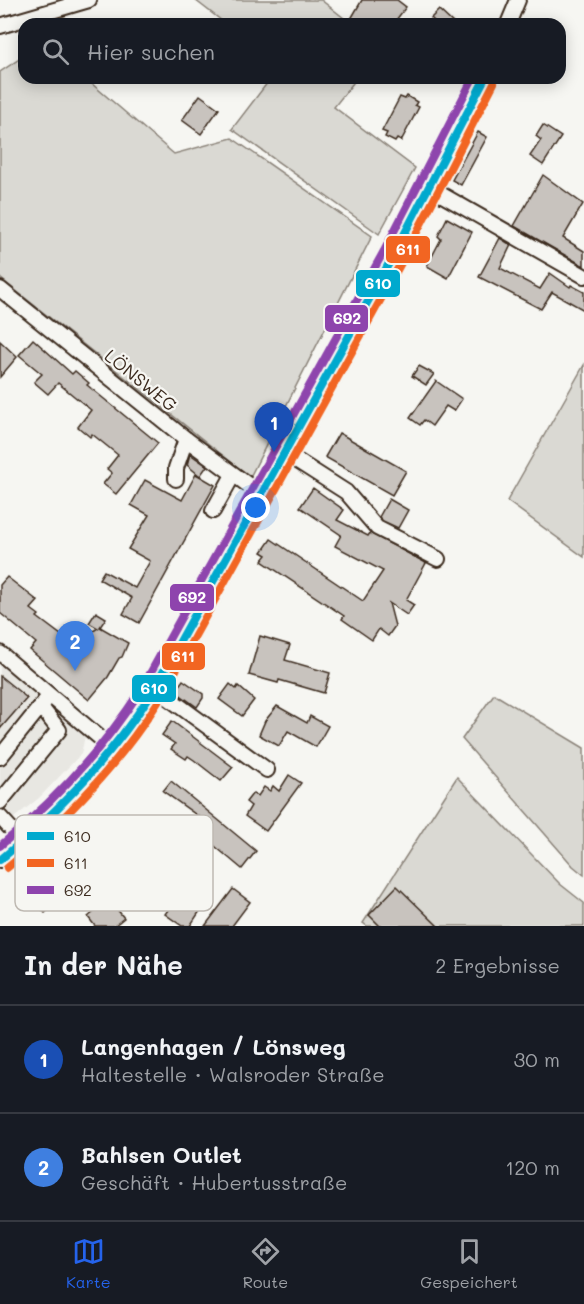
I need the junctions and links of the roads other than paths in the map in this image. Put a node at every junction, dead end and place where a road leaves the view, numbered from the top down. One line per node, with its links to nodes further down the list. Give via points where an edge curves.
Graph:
1 (89, 0): 3 (street)
2 (518, 0): 4 (street)
3 (27, 18)
4 (510, 18)
5 (18, 21): 6 (street)
6 (0, 26)
7 (482, 84): 8 (street)
8 (430, 188): 9 (street); 12 (street)
9 (584, 276)
10 (0, 290): 11 (street, LÖNSWEG)
11 (186, 439): 13 (street, LÖNSWEG); 14 (street)
12 (285, 453): 15 (street); 17 (street, via 346,492 377,528)
13 (233, 475): 15 (street, LÖNSWEG); 16 (street)
14 (176, 479)
15 (262, 496): 19 (street)
16 (213, 511)
17 (438, 559)
18 (1, 657): 20 (street)
19 (155, 688): 22 (street); 24 (street)
20 (50, 695): 21 (street); 22 (street)
21 (41, 707): 23 (street); 25 (street, via 59,730)
22 (113, 749): 26 (street)
23 (0, 757)
24 (267, 770)
25 (0, 802)
26 (53, 815)
27 (0, 817): 28 (street)
28 (15, 833)
29 (15, 848): 30 (street)
30 (0, 860)

